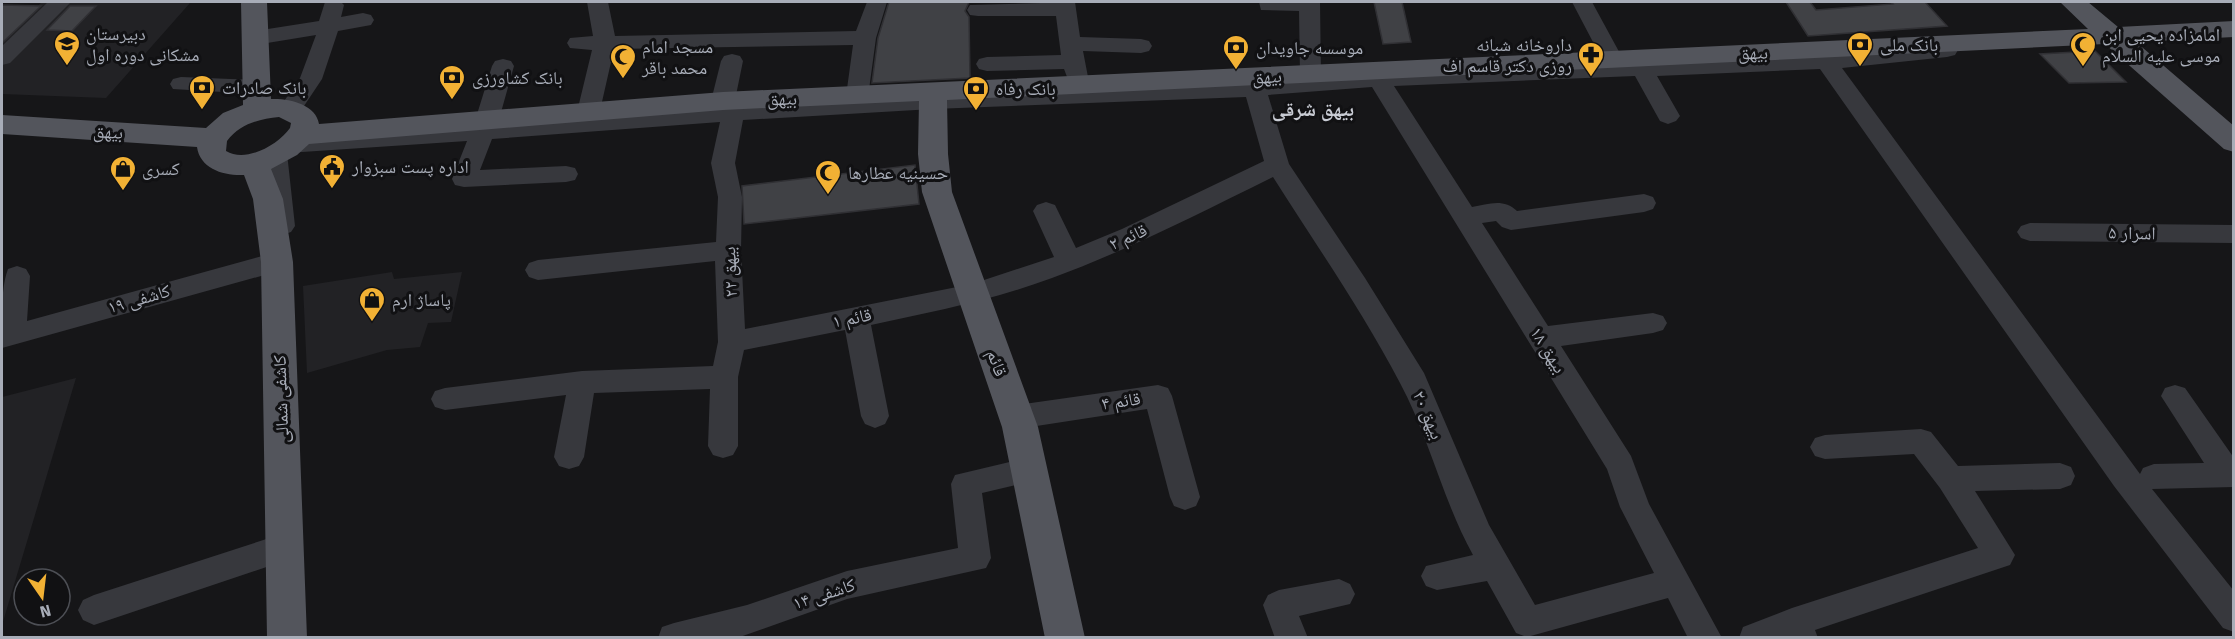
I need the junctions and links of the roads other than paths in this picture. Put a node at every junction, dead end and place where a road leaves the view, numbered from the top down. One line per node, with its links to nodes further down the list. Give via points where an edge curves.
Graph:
1 (60, 2): 20 (street)
2 (254, 2): 15 (main road)
3 (598, 2): 17 (street)
4 (877, 2): 16 (street)
5 (1269, 2): 8 (street)
6 (1582, 2): 22 (street)
7 (2073, 2): 14 (main road)
8 (1310, 3): 27 (street)
9 (1066, 5): 10 (street); 25 (street)
10 (978, 10)
11 (331, 15): 12 (street); 15 (street); 40 (street, via 311,79)
12 (363, 20)
13 (2234, 29): 14 (main road, بیهق)
14 (2098, 35): 22 (main road, بیهق); 23 (street); 41 (main road)
15 (255, 38): 33 (main road)
16 (866, 38): 17 (street); 31 (street)
17 (605, 42): 18 (street); 35 (street)
18 (578, 43)
19 (1141, 46): 25 (street)
20 (2, 58)
21 (732, 61): 34 (street, بیهق ۲۲)
22 (1630, 62): 23 (street); 28 (main road, بیهق); 36 (street)
23 (1826, 62): 81 (street, via 2125,477)
24 (987, 64): 25 (street)
25 (1074, 64): 29 (main road, بیهق); 32 (main road, بیهق)
26 (503, 66): 38 (street)
27 (1311, 74): 28 (main road, بیهق); 29 (main road, بیهق)
28 (1376, 75): 29 (street); 46 (street, بیهق ۱۸)
29 (1253, 83): 32 (street); 42 (street, بیهق ۲۰)
30 (181, 84): 33 (street)
31 (856, 96): 32 (main road, بیهق); 34 (main road, بیهق)
32 (933, 96): 34 (street); 54 (main road, قائم, via 937,192)
33 (257, 99): 39 (main road); 40 (main road, via 280,108)
34 (728, 107): 35 (main road, بیهق); 38 (street); 49 (street, بیهق ۲۲, via 723,163 730,197)
35 (590, 112): 38 (main road, بیهق)
36 (1668, 116)
37 (2, 125): 39 (main road, بیهق)
38 (485, 125): 40 (main road, بیهق); 43 (street, via 464,179)
39 (214, 138): 40 (main road, via 213,156 232,165)
40 (283, 142): 51 (main road, کاشفی شمالی, via 268,199); 84 (street)
41 (2234, 142)
42 (1277, 165): 50 (street, قائم ۲, via 1131,236); 76 (street, بیهق ۲۰, via 1414,381 1476,531)
43 (566, 174)
44 (1644, 203): 46 (street, via 1511,220 1502,210)
45 (1046, 212): 50 (street)
46 (1466, 217): 58 (street, بیهق ۱۸)
47 (2030, 232): 48 (street, اسرار ۵)
48 (2232, 235)
49 (728, 250): 52 (street); 59 (street, بیهق ۲۲)
50 (1069, 261): 54 (street, قائم ۲)
51 (277, 262): 57 (street, کاشفی ۱۹); 75 (main road, کاشفی شمالی)
52 (538, 270)
53 (17, 276): 57 (street)
54 (972, 294): 55 (street, قائم ۱); 65 (main road, قائم)
55 (856, 318): 59 (street, قائم ۱); 64 (street)
56 (1653, 323): 58 (street)
57 (7, 336)
58 (1541, 338): 78 (street, بیهق ۱۸, via 1621,465 1635,507)
59 (732, 342): 60 (street, بیهق ۲۲)
60 (724, 377): 61 (street); 66 (street, بیهق ۲۲)
61 (582, 382): 63 (street); 68 (street)
62 (2175, 396): 70 (street)
63 (445, 399)
64 (875, 416)
65 (1017, 417): 69 (main road, قائم); 74 (street, قائم ۴, via 1158,396)
66 (723, 446)
67 (1825, 447): 73 (street, via 1921,441)
68 (569, 456)
69 (1030, 470): 85 (street, کاشفی ۱۴, via 966,484 975,558 848,585 747,620); 86 (main road, قائم)
70 (2231, 474): 72 (street)
71 (2060, 476): 73 (street)
72 (2154, 477)
73 (1951, 478): 82 (street, via 2000,555)
74 (1185, 497)
75 (285, 548): 80 (street); 83 (main road, کاشفی شمالی)
76 (1495, 565): 77 (street); 78 (street, بیهق ۲۰, via 1527,622)
77 (1437, 576)
78 (1674, 582): 88 (street, بیهق ۱۸)
79 (1339, 594): 87 (street, via 1279,605)
80 (94, 610)
81 (2234, 618)
82 (1797, 630): 89 (street)
83 (287, 638)
84 (307, 638)
85 (675, 638)
86 (1065, 638)
87 (1292, 638)
88 (1706, 638)
89 (1755, 638)

